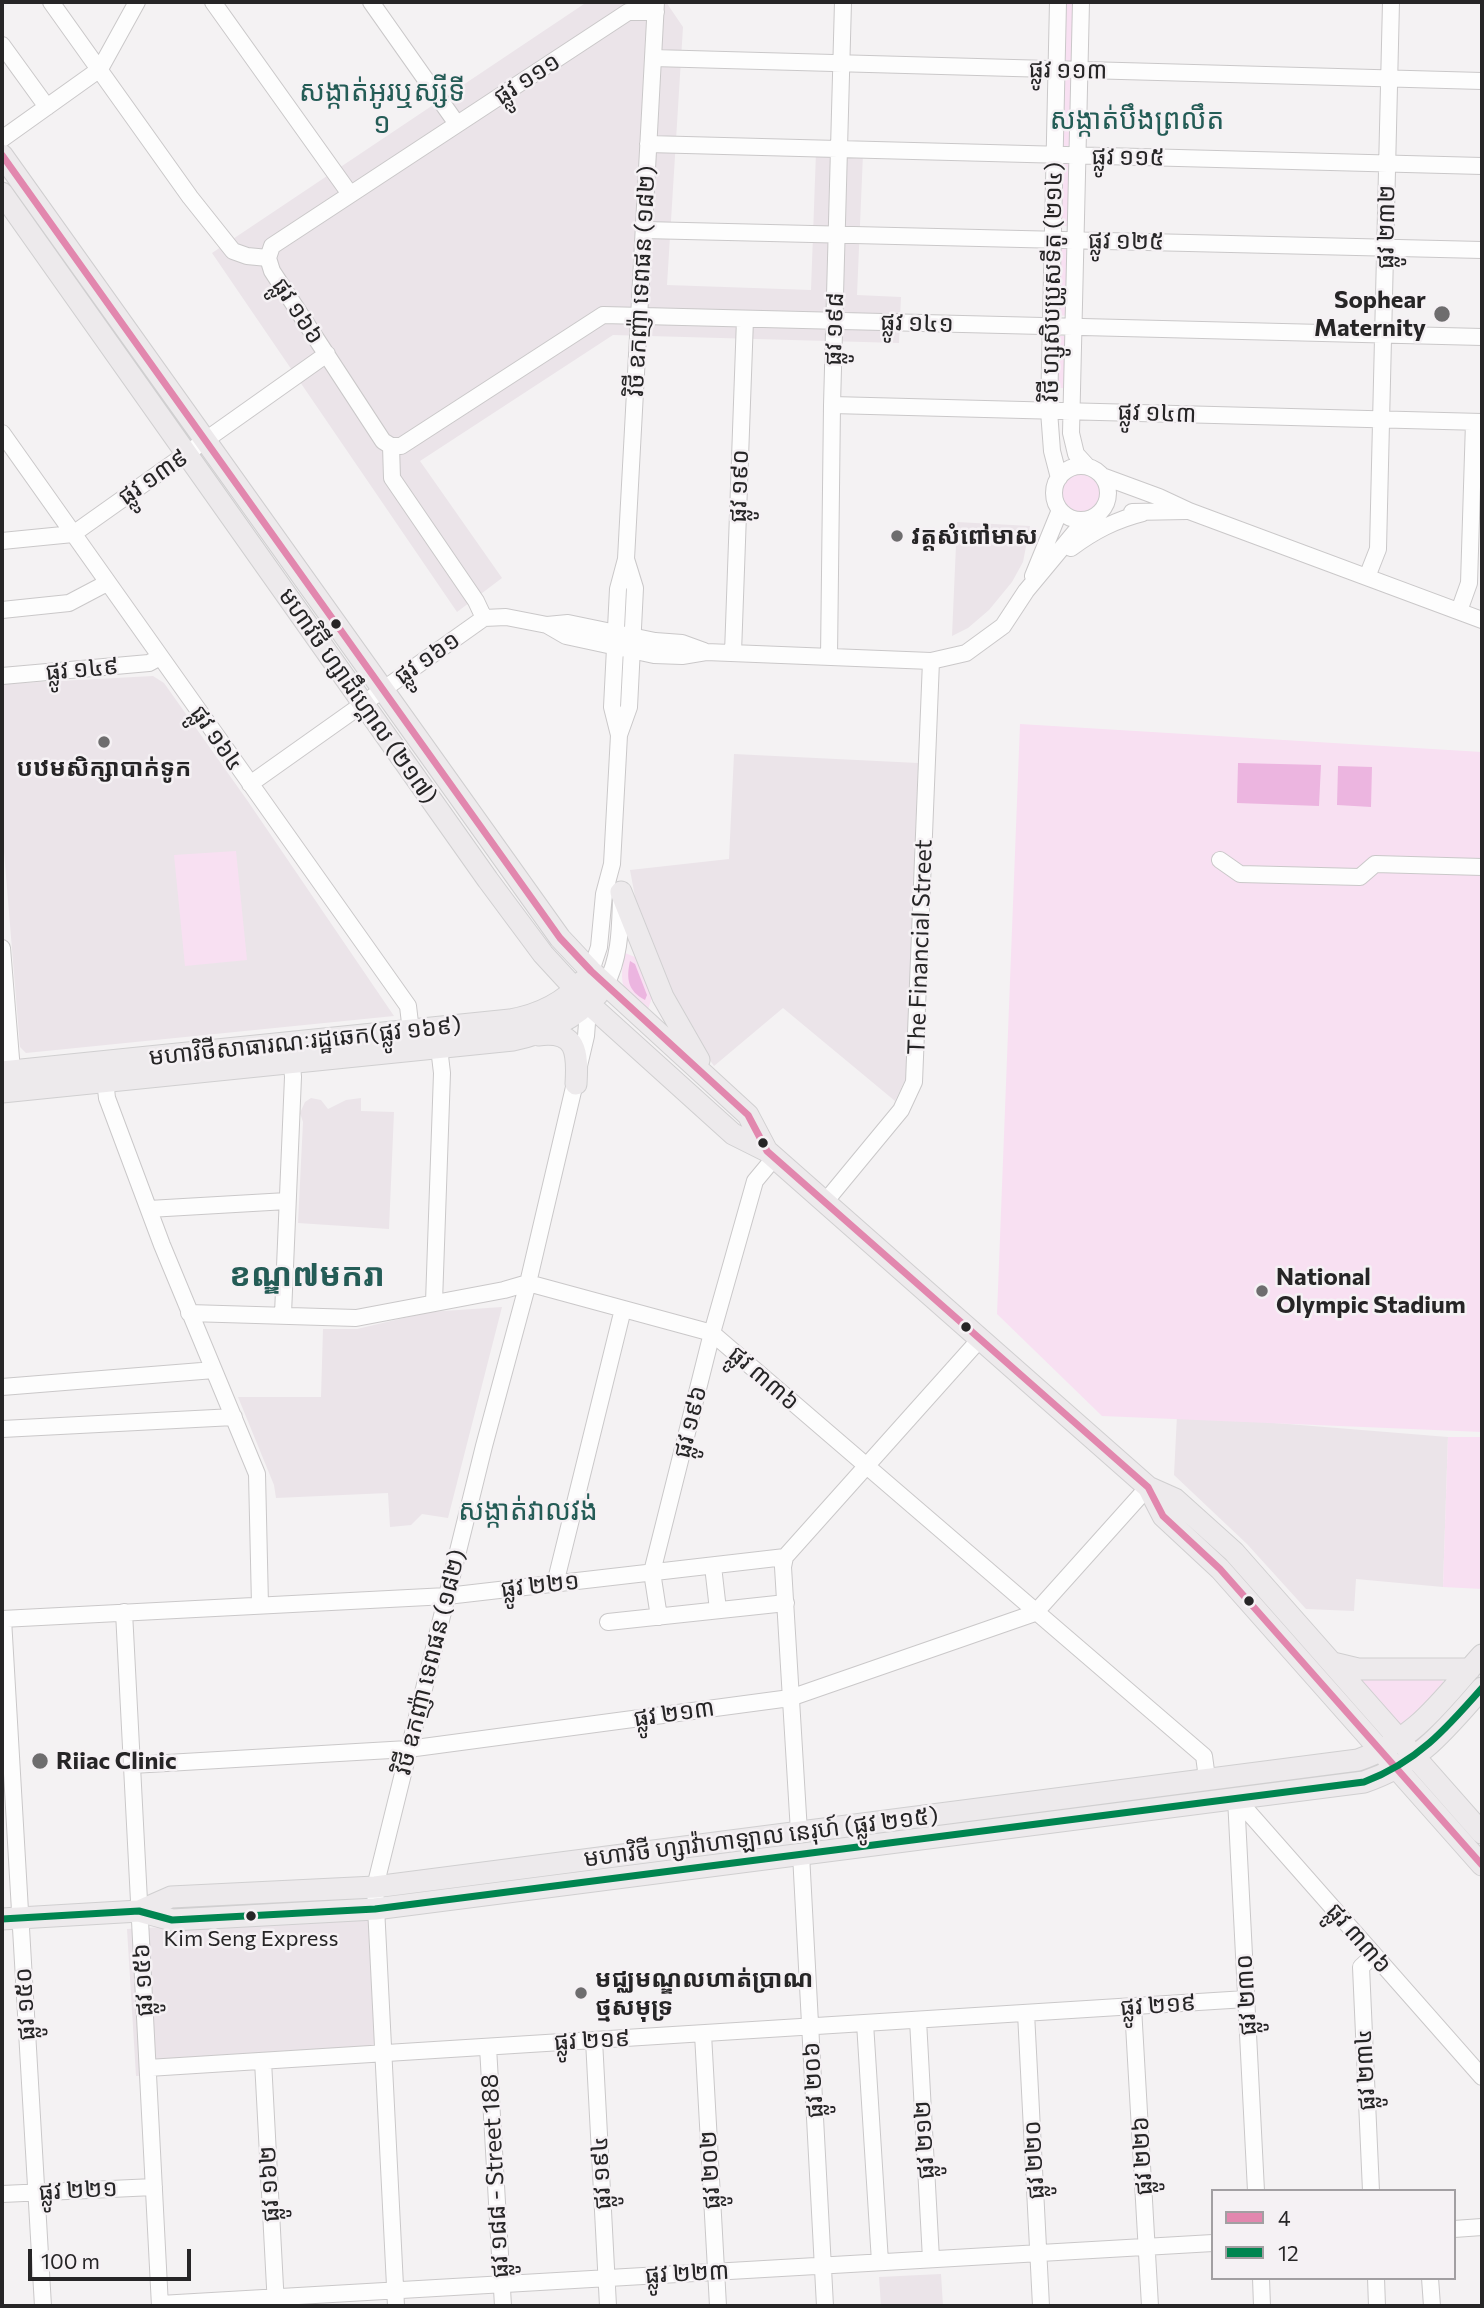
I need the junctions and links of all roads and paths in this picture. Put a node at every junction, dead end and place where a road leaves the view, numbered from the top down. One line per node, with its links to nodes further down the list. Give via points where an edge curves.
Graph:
1 (51, 2): 13 (street, ផ្លូវ ១៦៦)
2 (137, 2): 13 (street)
3 (213, 2): 29 (street)
4 (371, 2): 19 (street)
5 (843, 2): 12 (street, ផ្លូវ ១៩៨)
6 (1058, 2): 14 (street, វិថី ហ្សូសិបប្រូសទីតូ (២១៤))
7 (1081, 2): 15 (street)
8 (1391, 2): 16 (street, ផ្លូវ ២៣២)
9 (656, 7): 11 (street, វិថី ឧកញ៉ា ទេពផន (១៨២)); 19 (street, ផ្លូវ ១១១, via 628,12)
10 (2, 45): 18 (street)
11 (653, 58): 12 (street, ផ្លូវ ១១៣); 21 (street, វិថី ឧកញ៉ា ទេពផន (១៨២))
12 (841, 64): 14 (street, ផ្លូវ ១១៣); 22 (street, ផ្លូវ ១៩៨)
13 (100, 69): 18 (street); 36 (street, ផ្លូវ ១៦៦, via 233,251)
14 (1056, 70): 15 (street, ផ្លូវ ១១៣); 24 (street, វិថី ហ្សូសិបប្រូសទីតូ (២១៤))
15 (1079, 70): 16 (street, ផ្លូវ ១១៣); 25 (street)
16 (1390, 78): 17 (street, ផ្លូវ ១១៣); 26 (street, ផ្លូវ ២៣២)
17 (1482, 81)
18 (47, 107): 20 (street)
19 (457, 124): 29 (street, ផ្លូវ ១១១)
20 (2, 139)
21 (649, 144): 22 (street, ផ្លូវ ១១៥); 30 (street, វិថី ឧកញ៉ា ទេពផន (១៨២))
22 (839, 149): 24 (street, ផ្លូវ ១១៥); 31 (street, ផ្លូវ ១៩៨)
23 (2, 155): 51 (main road, មហាវិថី ហ្សាដឹហ្គោល (២១៧))
24 (1055, 155): 25 (street, ផ្លូវ ១១៥); 32 (street, វិថី ហ្សូសិបប្រូសទីតូ (២១៤))
25 (1077, 156): 26 (street, ផ្លូវ ១១៥); 33 (street)
26 (1388, 163): 27 (street, ផ្លូវ ១១៥); 34 (street, ផ្លូវ ២៣២)
27 (1482, 166)
28 (2, 193): 54 (main road, មហាវិថី ហ្សាដឹហ្គោល (២១៧))
29 (350, 194): 36 (street, ផ្លូវ ១១១, via 272,246)
30 (644, 230): 31 (street, ផ្លូវ ១២៥); 37 (street, វិថី ឧកញ៉ា ទេពផន (១៨២))
31 (837, 234): 32 (street, ផ្លូវ ១២៥); 39 (street, ផ្លូវ ១៩៨)
32 (1053, 239): 33 (street, ផ្លូវ ១២៥); 40 (street, វិថី ហ្សូសិបប្រូសទីតូ (២១៤))
33 (1076, 240): 34 (street, ផ្លូវ ១២៥); 41 (street)
34 (1386, 247): 35 (street, ផ្លូវ ១២៥); 42 (street, ផ្លូវ ២៣២)
35 (1482, 250)
36 (268, 258): 44 (street, ផ្លូវ ១៦៦)
37 (639, 316): 38 (street, ផ្លូវ ១៤១); 52 (street, ផ្លូវ ១៤១, via 603,315 401,446); 65 (street, វិថី ឧកញ៉ា ទេពផន (១៨២))
38 (745, 319): 39 (street, ផ្លូវ ១៤១); 76 (street, ផ្លូវ ១៩០)
39 (834, 321): 40 (street, ផ្លូវ ១៤១); 45 (street, ផ្លូវ ១៩៨)
40 (1051, 325): 41 (street, ផ្លូវ ១៤១); 46 (street, វិថី ហ្សូសិបប្រូសទីតូ (២១៤))
41 (1074, 325): 42 (street, ផ្លូវ ១៤១); 47 (street)
42 (1384, 334): 43 (street, ផ្លូវ ១៤១); 48 (street, ផ្លូវ ២៣២)
43 (1482, 337)
44 (327, 355): 51 (street, ផ្លូវ ១៣៩); 52 (street, ផ្លូវ ១៦៦, via 383,441)
45 (832, 405): 46 (street, ផ្លូវ ១៤៣); 78 (street, ផ្លូវ ១៩៨)
46 (1049, 411): 47 (street, ផ្លូវ ១៤៣); 57 (street, វិថី ហ្សូសិបប្រូសទីតូ (២១៤))
47 (1072, 411): 48 (street, ផ្លូវ ១៤៣); 55 (street, via 1072,444)
48 (1382, 419): 49 (street, ផ្លូវ ១៤៣); 67 (street, ផ្លូវ ២៣២, via 1378,549)
49 (1478, 422): 71 (street, via 1469,583)
50 (2, 433): 53 (street, ផ្លូវ ១៦៤)
51 (204, 441): 54 (street, ផ្លូវ ១៣៩); 81 (main road, មហាវិថី ហ្សាដឹហ្គោល (២១៧))
52 (391, 446): 72 (street, via 392,478)
53 (9, 453): 63 (street, ផ្លូវ ១៦៤)
54 (186, 454): 63 (street, ផ្លូវ ១៣៩); 82 (main road, មហាវិថី ហ្សាដឹហ្គោល (២១៧))
55 (1087, 466): 56 (street); 57 (street, via 1069,469)
56 (1102, 476): 58 (street, via 1109,492); 60 (street)
57 (1059, 478): 59 (street, via 1054,491)
58 (1103, 509): 61 (street); 62 (street)
59 (1060, 510): 62 (street, via 1070,518); 69 (street, ផ្លូវ ១៦១)
60 (1189, 511): 61 (street); 67 (street)
61 (1143, 513): 66 (street, via 1116,519 1089,534)
62 (1085, 520): 66 (street, ផ្លូវ ១៦១)
63 (73, 534): 64 (street, ផ្លូវ ១៣៩); 68 (street, ផ្លូវ ១៦៤)
64 (2, 541)
65 (626, 559): 74 (street, វិថី ឧកញ៉ា ទេពផន (១៨២), via 618,589); 75 (street, វិថី ឧកញ៉ា ទេពផន (១៨២), via 635,588)
66 (1045, 569): 69 (street, ផ្លូវ ១៦១)
67 (1367, 577): 71 (street)
68 (107, 583): 70 (street, via 69,603); 77 (street, ផ្លូវ ១៦៤)
69 (1026, 591): 79 (street, ផ្លូវ ១៦១, via 1003,626 985,641 966,653)
70 (2, 610)
71 (1459, 611): 73 (street)
72 (484, 618): 74 (street, ផ្លូវ ១៦១, via 568,623); 81 (street, ផ្លូវ ១៦១)
73 (1482, 620)
74 (615, 639): 75 (street, ផ្លូវ ១៦១); 83 (street, វិថី ឧកញ៉ា ទេពផន (១៨២), via 612,707)
75 (632, 643): 76 (street, ផ្លូវ ១៦១, via 654,655); 83 (street, វិថី ឧកញ៉ា ទេពផន (១៨២), via 629,707)
76 (733, 653): 78 (street, ផ្លូវ ១៦១)
77 (160, 657): 80 (street, ផ្លូវ ១៤៩, via 149,663); 84 (street, ផ្លូវ ១៦៤)
78 (829, 657): 79 (street, ផ្លូវ ១៦១)
79 (931, 661): 105 (street, The Financial Street, via 914,1082 901,1111)
80 (2, 676)
81 (382, 689): 82 (street, ផ្លូវ ១៦១); 87 (main road, មហាវិថី ហ្សាដឹហ្គោល (២១៧))
82 (363, 702): 84 (street, ផ្លូវ ១៦១); 89 (main road, មហាវិថី ហ្សាដឹហ្គោល (២១៧))
83 (620, 735): 86 (street, វិថី ឧកញ៉ា ទេពផន (១៨២))
84 (250, 784): 96 (street, ផ្លូវ ១៦៤, via 408,1006)
85 (1220, 860): 88 (street, via 1240,874 1360,877 1375,864)
86 (612, 864): 90 (street, វិថី ឧកញ៉ា ទេពផន (១៨២)); 92 (street, វិថី ឧកញ៉ា ទេពផន (១៨២), via 604,894)
87 (508, 866): 89 (main road); 92 (main road, មហាវិថី ហ្សាដឹហ្គោល (២១៧), via 560,938)
88 (1482, 867)
89 (488, 880): 93 (main road, មហាវិថី ហ្សាដឹហ្គោល (២១៧))
90 (621, 892): 92 (street, វិថី ឧកញ៉ា ទេពផន (១៨២), via 612,972); 101 (main road, via 663,996)
91 (2, 948): 98 (street)
92 (598, 978): 93 (main road, មហាវិថីសាធារណៈរដ្ឋឆេក(ផ្លូវ ១៦៩)); 101 (main road, មហាវិថី ហ្សាដឹហ្គោល (២១៧))
93 (582, 997): 94 (main road, មហាវិថីសាធារណៈរដ្ឋឆេក(ផ្លូវ ១៦៩), via 561,1024); 95 (main road, មហាវិថីសាធារណៈរដ្ឋឆេក(ផ្លូវ ១៦៩), via 523,1018); 100 (street, វិថី ឧកញ៉ា ទេពផន (១៨២), via 586,1037); 103 (main road, មហាវិថី ហ្សាដឹហ្គោល (២១៧), via 733,1134)
94 (529, 1037): 95 (main road, មហាវិថីសាធារណៈរដ្ឋឆេក(ផ្លូវ ១៦៩)); 100 (main road, via 555,1034 570,1042 576,1050)
95 (438, 1038): 96 (main road, មហាវិថីសាធារណៈរដ្ឋឆេក(ផ្លូវ ១៦៩)); 108 (street, via 442,1073)
96 (412, 1041): 97 (main road, មហាវិថីសាធារណៈរដ្ឋឆេក(ផ្លូវ ១៦៩))
97 (291, 1053): 99 (main road, មហាវិថីសាធារណៈរដ្ឋឆេក(ផ្លូវ ១៦៩)); 104 (street)
98 (7, 1072): 99 (main road, មហាវិថីសាធារណៈរដ្ឋឆេក(ផ្លូវ ១៦៩))
99 (104, 1072): 102 (main road, មហាវិថីសាធារណៈរដ្ឋឆេក(ផ្លូវ ១៦៩)); 106 (street, via 107,1098)
100 (576, 1083): 107 (street, វិថី ឧកញ៉ា ទេពផន (១៨២))
101 (715, 1085): 103 (main road, មហាវិថី ហ្សាដឹហ្គោល (២១៧), via 748,1115)
102 (2, 1092)
103 (771, 1154): 105 (main road, មហាវិថី ហ្សាដឹហ្គោល (២១៧)); 112 (street, ផ្លូវ ១៩៦, via 755,1181)
104 (287, 1200): 106 (street); 111 (street)
105 (825, 1202): 113 (main road, មហាវិថី ហ្សាដឹហ្គោល (២១៧))
106 (149, 1209): 110 (street)
107 (528, 1283): 108 (street); 109 (street, ផ្លូវ ៣៣៦); 124 (street, វិថី ឧកញ៉ា ទេពផន (១៨២))
108 (434, 1302): 111 (street, via 356,1318)
109 (623, 1310): 112 (street, ផ្លូវ ៣៣៦); 123 (street)
110 (189, 1313): 111 (street); 114 (street)
111 (283, 1314)
112 (712, 1333): 118 (street, ផ្លូវ ៣៣៦); 122 (street, ផ្លូវ ១៩៦)
113 (980, 1339): 118 (street); 119 (main road, មហាវិថី ហ្សាដឹហ្គោល (២១៧))
114 (214, 1370): 115 (street); 116 (street)
115 (2, 1387)
116 (234, 1417): 117 (street); 126 (street, via 257,1474)
117 (2, 1429)
118 (867, 1468): 120 (street); 129 (street, ផ្លូវ ៣៣៦)
119 (1148, 1487): 129 (street, ផ្លូវ ២១៣); 134 (main road, មហាវិថី ហ្សាដឹហ្គោល (២១៧), via 1175,1499 1234,1552); 137 (main road, មហាវិថី ហ្សាដឹហ្គោល (២១៧), via 1163,1516)
120 (785, 1557): 121 (street, ផ្លូវ ២២១); 125 (street)
121 (713, 1566): 122 (street, ផ្លូវ ២២១); 127 (street)
122 (652, 1572): 123 (street, ផ្លូវ ២២១); 130 (street)
123 (555, 1584): 124 (street, ផ្លូវ ២២១)
124 (447, 1596): 126 (street, ផ្លូវ ២២១); 138 (street, វិថី ឧកញ៉ា ទេពផន (១៨២))
125 (786, 1603): 127 (street); 136 (street)
126 (260, 1605): 128 (street, ផ្លូវ ២២១)
127 (718, 1610): 130 (street)
128 (124, 1612): 131 (street, ផ្លូវ ២២១); 140 (street, ផ្លូវ ១៥៦)
129 (1035, 1613): 136 (street, ផ្លូវ ២១៣); 141 (street, ផ្លូវ ៣៣៦, via 1204,1756)
130 (659, 1617): 132 (street)
131 (2, 1619): 150 (street, ផ្លូវ ១៥០)
132 (608, 1622)
133 (1476, 1662): 134 (main road, via 1358,1669); 137 (main road, មហាវិថី ហ្សាវ៉ាហាឡាល នេរុហ៍ (ផ្លូវ ២១៥), via 1424,1721)
134 (1333, 1663): 137 (main road, មហាវិថី ហ្សាដឹហ្គោល (២១៧))
135 (1482, 1688): 139 (main road, មហាវិថី ហ្សាវ៉ាហាឡាល នេរុហ៍ (ផ្លូវ ២១៥), via 1439,1736)
136 (790, 1698): 138 (street, ផ្លូវ ២១៣); 144 (street)
137 (1391, 1745): 139 (main road, មហាវិថី ហ្សាដឹហ្គោល (២១៧)); 141 (main road, មហាវិថី ហ្សាវ៉ាហាឡាល នេរុហ៍ (ផ្លូវ ២១៥), via 1358,1760)
138 (408, 1749): 140 (street, ផ្លូវ ២១៣); 147 (street, វិថី ឧកញ៉ា ទេពផន (១៨២))
139 (1407, 1763): 142 (main road, មហាវិថី ហ្សាវ៉ាហាឡាល នេរុហ៍ (ផ្លូវ ២១៥), via 1364,1782); 143 (main road); 146 (main road)
140 (132, 1765): 149 (street, ផ្លូវ ១៥៦)
141 (1208, 1778): 144 (main road, មហាវិថី ហ្សាវ៉ាហាឡាល នេរុហ៍ (ផ្លូវ ២១៥))
142 (1236, 1798): 145 (main road, មហាវិថី ហ្សាវ៉ាហាឡាល នេរុហ៍ (ផ្លូវ ២១៥)); 151 (street, ផ្លូវ ៣៣៦); 152 (street, ផ្លូវ ២៣០)
143 (1481, 1830)
144 (799, 1832): 147 (main road, មហាវិថី ហ្សាវ៉ាហាឡាល នេរុហ៍ (ផ្លូវ ២១៥))
145 (800, 1854): 148 (main road, មហាវិថី ហ្សាវ៉ាហាឡាល នេរុហ៍ (ផ្លូវ ២១៥)); 157 (street, ផ្លូវ ២០៦)
146 (1482, 1865)
147 (375, 1887): 148 (street, វិថី ឧកញ៉ា ទេពផន (១៨២)); 149 (main road, មហាវិថី ហ្សាវ៉ាហាឡាល នេរុហ៍ (ផ្លូវ ២១៥), via 171,1897)
148 (375, 1909): 149 (main road, មហាវិថី ហ្សាវ៉ាហាឡាល នេរុហ៍ (ផ្លូវ ២១៥), via 172,1920); 161 (street, វិថី ឧកញ៉ា ទេពផន (១៨២))
149 (139, 1911): 150 (main road, មហាវិថី ហ្សាវ៉ាហាឡាល នេរុហ៍ (ផ្លូវ ២១៥)); 163 (street, ផ្លូវ ១៥៦)
150 (11, 1918): 168 (street, ផ្លូវ ១៥០)
151 (1374, 1955): 164 (street, ផ្លូវ ៣៣៦); 167 (street, ផ្លូវ ២៣៤, via 1360,1967)
152 (1246, 2000): 153 (street, ផ្លូវ ២១៩); 166 (street, ផ្លូវ ២៣០)
153 (1133, 2007): 154 (street, ផ្លូវ ២១៩); 173 (street, ផ្លូវ ២២៦)
154 (1026, 2013): 155 (street, ផ្លូវ ២១៩); 174 (street, ផ្លូវ ២២០)
155 (918, 2020): 156 (street, ផ្លូវ ២១៩); 175 (street, ផ្លូវ ២១២)
156 (865, 2023): 157 (street, ផ្លូវ ២១៩); 176 (street)
157 (810, 2027): 158 (street, ផ្លូវ ២១៩); 177 (street, ផ្លូវ ២០៦)
158 (703, 2034): 159 (street, ផ្លូវ ២១៩); 178 (street, ផ្លូវ ២០២)
159 (594, 2040): 160 (street, ផ្លូវ ២១៩); 179 (street, ផ្លូវ ១៩៤)
160 (488, 2047): 161 (street, ផ្លូវ ២១៩); 183 (street, ផ្លូវ ១៨៨ - Street 188)
161 (383, 2054): 162 (street, ផ្លូវ ២១៩); 184 (street, វិថី ឧកញ៉ា ទេពផន (១៨២))
162 (263, 2061): 163 (street, ផ្លូវ ២១៩); 185 (street, ផ្លូវ ១៦២)
163 (148, 2068): 165 (street, ផ្លូវ ១៥៦)
164 (1482, 2077)
165 (154, 2187): 168 (street, ផ្លូវ ២២១); 186 (street, ផ្លូវ ១៥៦)
166 (1256, 2189)
167 (1371, 2189)
168 (36, 2193): 169 (street, ផ្លូវ ២២១); 187 (street, ផ្លូវ ១៥០)
169 (2, 2194)
170 (1482, 2227): 171 (street)
171 (1456, 2229)
172 (1211, 2243): 173 (street, ផ្លូវ ២២៣)
173 (1147, 2246): 174 (street, ផ្លូវ ២២៣); 193 (street, ផ្លូវ ២២៦)
174 (1038, 2253): 175 (street, ផ្លូវ ២២៣); 192 (street, ផ្លូវ ២២០)
175 (931, 2259): 176 (street, ផ្លូវ ២២៣)
176 (880, 2262): 177 (street, ផ្លូវ ២២៣)
177 (822, 2265): 178 (street, ផ្លូវ ២២៣); 191 (street, ផ្លូវ ២០៦)
178 (716, 2272): 179 (street, ផ្លូវ ២២៣); 190 (street, ផ្លូវ ២០២)
179 (607, 2278): 183 (street, ផ្លូវ ២២៣); 189 (street, ផ្លូវ ១៩៤)
180 (1261, 2280): 194 (street)
181 (1376, 2280): 195 (street)
182 (1430, 2280): 196 (street)
183 (501, 2284): 184 (street, ផ្លូវ ២២៣); 188 (street, ផ្លូវ ១៨៨ - Street 188)
184 (396, 2298): 185 (street, ផ្លូវ ២២៣)
185 (275, 2302): 186 (street, ផ្លូវ ២២៣)
186 (160, 2305)
187 (43, 2306)
188 (503, 2306)
189 (608, 2306)
190 (718, 2306)
191 (825, 2306)
192 (1041, 2306)
193 (1150, 2306)
194 (1262, 2306)
195 (1377, 2306)
196 (1432, 2306)

